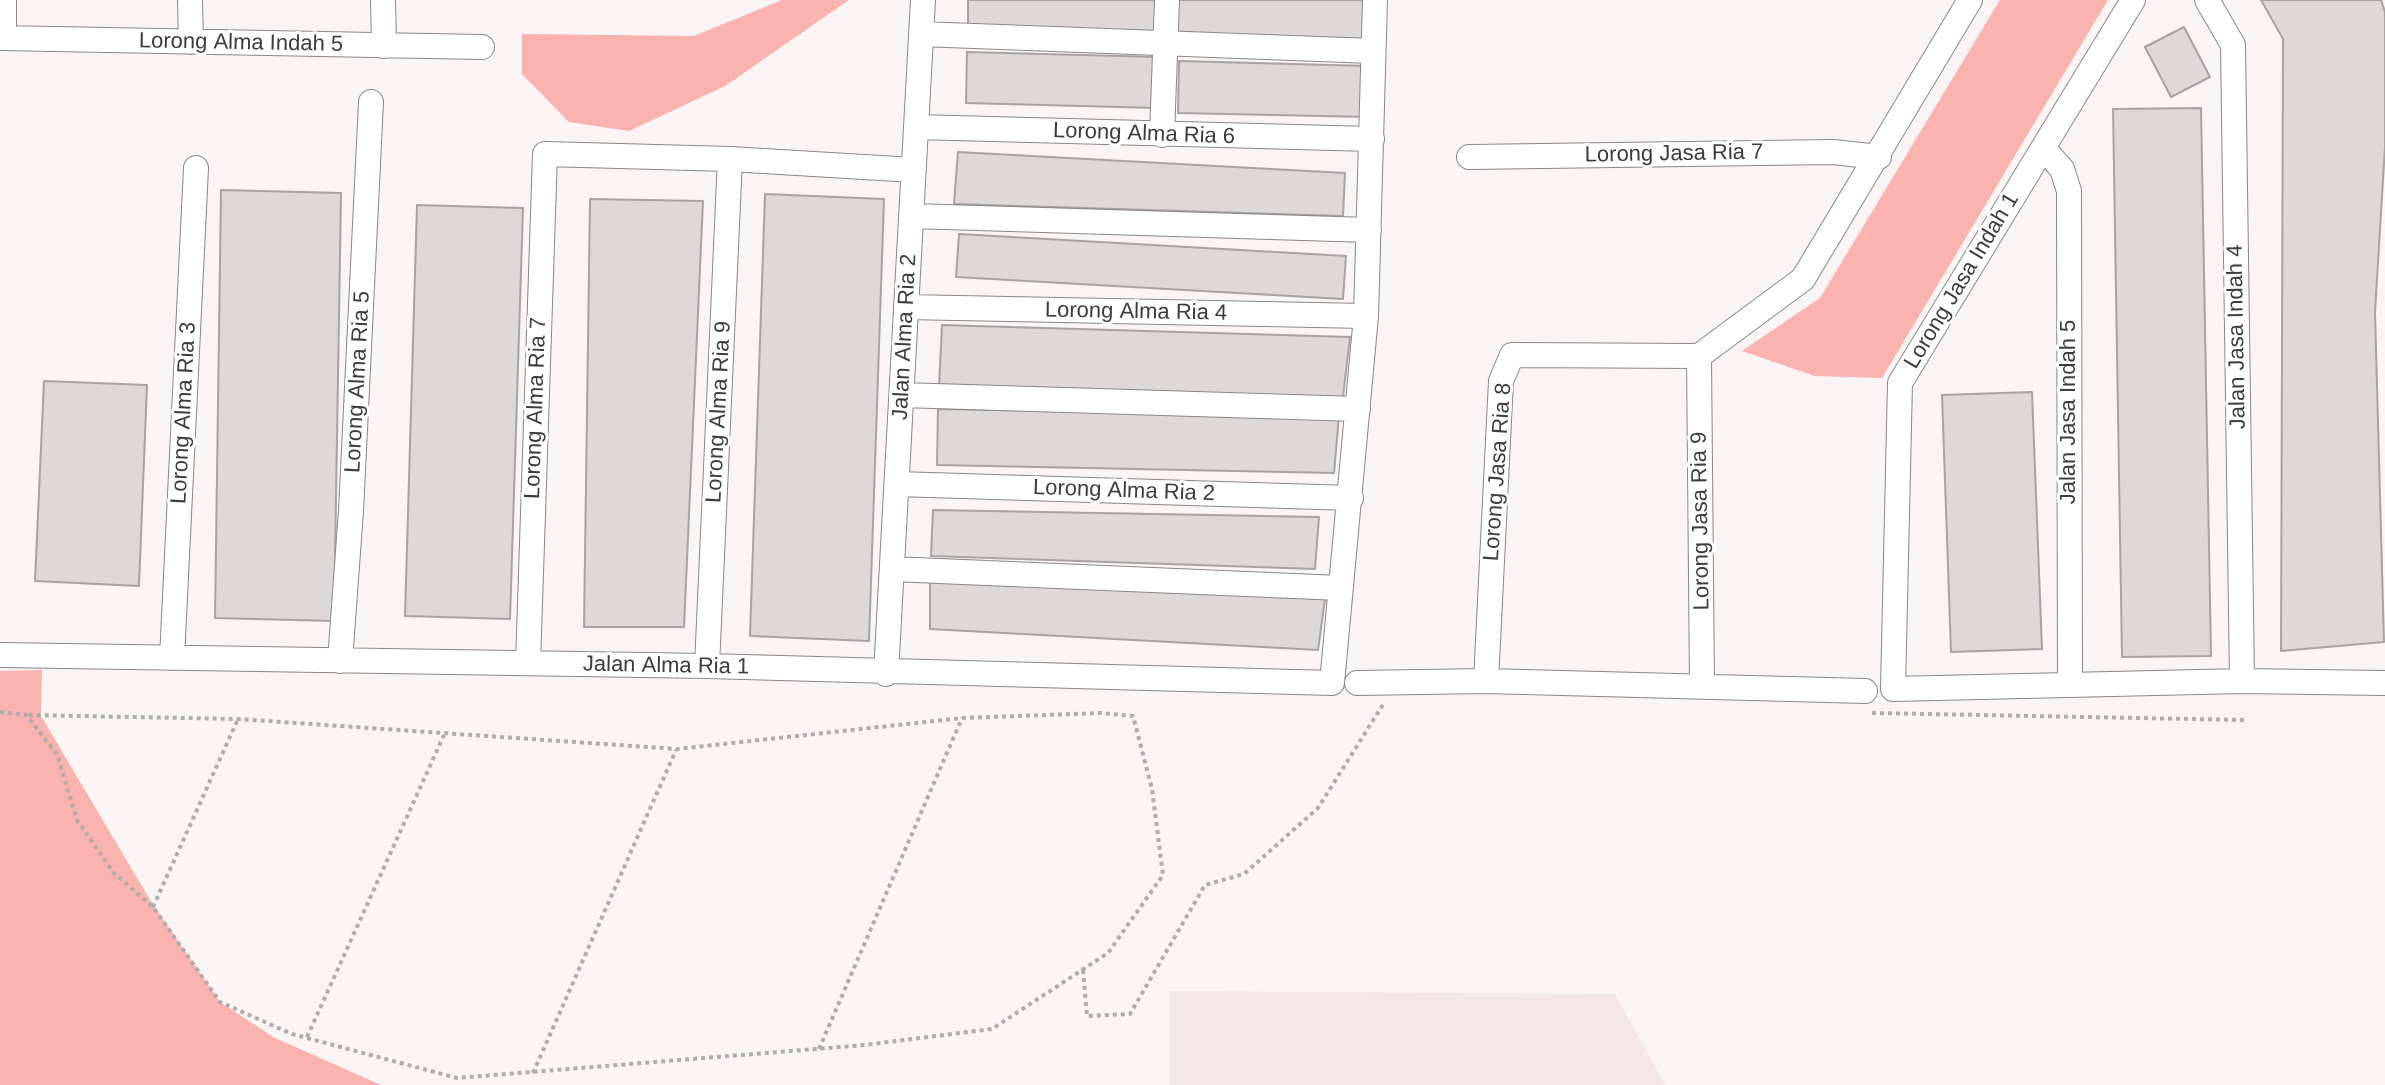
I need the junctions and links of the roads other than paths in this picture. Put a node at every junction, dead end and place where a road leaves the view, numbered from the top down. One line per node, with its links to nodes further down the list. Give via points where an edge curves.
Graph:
1 (4, 0): 11 (street)
2 (190, 0): 12 (street)
3 (383, 0): 13 (street)
4 (923, 0): 10 (street, Jalan Alma Ria 2)
5 (1167, 0): 14 (street)
6 (1375, 0): 16 (street)
7 (1970, 0): 23 (street)
8 (2133, 0): 21 (street, Lorong Jasa Indah 1)
9 (2207, 0): 45 (street, Jalan Jasa Indah 4, via 2233,45)
10 (921, 34): 14 (street); 18 (street, Jalan Alma Ria 2)
11 (2, 38): 12 (street, Lorong Alma Indah 5)
12 (191, 42): 13 (street, Lorong Alma Indah 5)
13 (384, 46): 15 (street, Lorong Alma Indah 5)
14 (1165, 46): 16 (street); 19 (street)
15 (482, 47)
16 (1372, 51): 20 (street)
17 (371, 102): 40 (street, Lorong Alma Ria 5)
18 (916, 127): 19 (street, Lorong Alma Ria 6); 26 (street, Jalan Alma Ria 2)
19 (1162, 135): 20 (street, Lorong Alma Ria 6)
20 (1372, 139): 28 (street)
21 (2043, 148): 48 (street, Jalan Jasa Indah 5, via 2062,169 2069,191); 48 (street, Lorong Jasa Indah 1, via 1900,383 1893,689)
22 (1469, 157): 23 (street, Lorong Jasa Ria 7, via 1833,152)
23 (1879, 157): 31 (street, via 1803,279)
24 (730, 159): 26 (street); 41 (street, Lorong Alma Ria 7, via 545,154); 42 (street, Lorong Alma Ria 9)
25 (196, 168): 39 (street, Lorong Alma Ria 3)
26 (914, 170): 27 (street, Jalan Alma Ria 2)
27 (912, 216): 28 (street); 29 (street, Jalan Alma Ria 2)
28 (1369, 230): 30 (street)
29 (906, 307): 30 (street, Lorong Alma Ria 4); 32 (street, Jalan Alma Ria 2)
30 (1366, 316): 33 (street)
31 (1699, 356): 44 (street, Lorong Jasa Ria 8, via 1512,355 1501,381); 49 (street, Lorong Jasa Ria 9)
32 (902, 395): 33 (street); 34 (street, Jalan Alma Ria 2)
33 (1358, 409): 35 (street)
34 (897, 484): 35 (street, Lorong Alma Ria 2); 36 (street, Jalan Alma Ria 2)
35 (1351, 498): 37 (street)
36 (892, 569): 37 (street); 43 (street, Jalan Alma Ria 2)
37 (1341, 588): 43 (street, Jalan Alma Ria 1, via 1332,683)
38 (0, 655): 39 (street, Jalan Alma Ria 1)
39 (172, 658): 40 (street, Jalan Alma Ria 1)
40 (340, 661): 41 (street, Jalan Alma Ria 1)
41 (528, 663): 42 (street, Jalan Alma Ria 1)
42 (707, 666): 43 (street, Jalan Alma Ria 1)
43 (886, 674)
44 (1486, 681): 46 (street); 49 (street)
45 (2242, 681): 47 (street); 48 (street)
46 (1357, 683)
47 (2385, 683)
48 (2070, 685)
49 (1702, 686): 50 (street)
50 (1864, 702)

